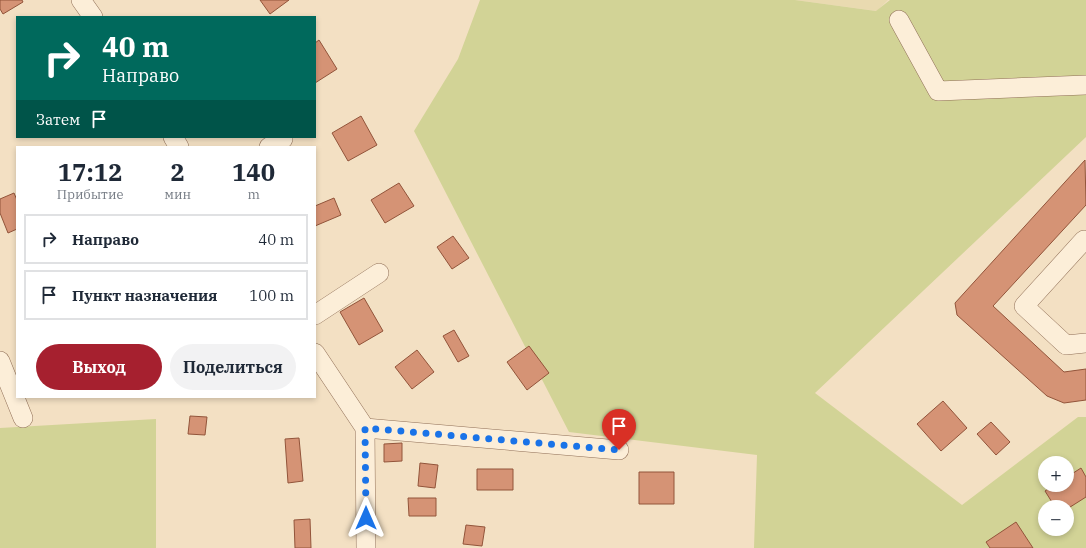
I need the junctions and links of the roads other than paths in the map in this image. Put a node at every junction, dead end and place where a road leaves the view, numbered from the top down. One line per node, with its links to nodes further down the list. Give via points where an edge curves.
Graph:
1 (82, 0): 2 (street)
2 (92, 16)
3 (899, 20): 4 (street, via 938,90)
4 (1086, 85)
5 (1086, 242): 8 (street, via 1084,240 1024,306 1066,345)
6 (379, 274): 7 (street)
7 (316, 314)
8 (1086, 343)
9 (316, 354): 12 (street)
10 (0, 361): 11 (street)
11 (23, 418)
12 (365, 428): 13 (street); 14 (street)
13 (619, 450)
14 (366, 548)

